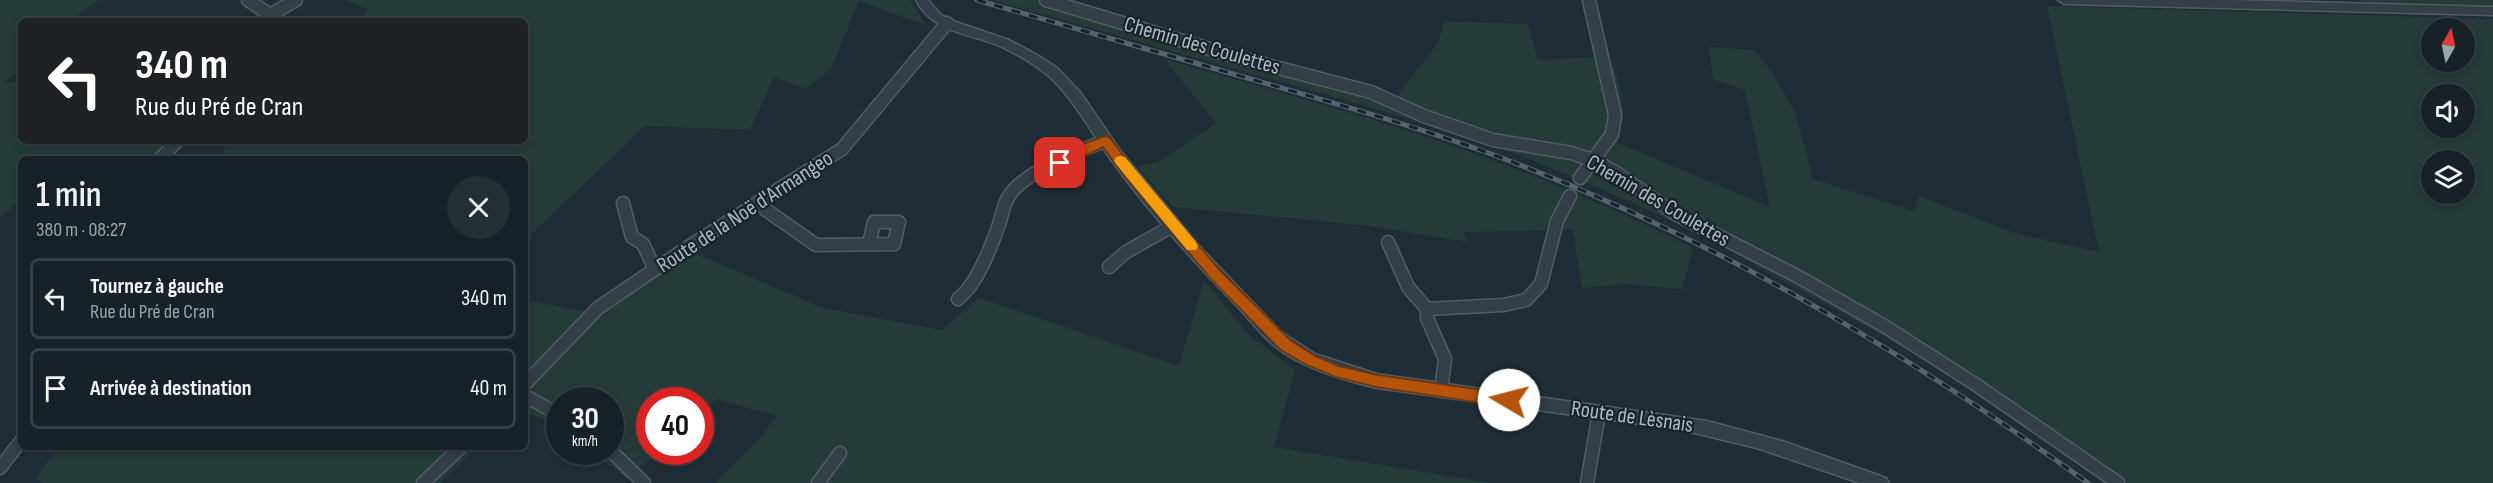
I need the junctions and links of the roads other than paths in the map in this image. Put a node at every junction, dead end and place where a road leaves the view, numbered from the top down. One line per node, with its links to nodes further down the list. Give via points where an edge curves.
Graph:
1 (248, 0): 8 (street)
2 (296, 0): 8 (street)
3 (922, 0): 9 (street, Route de Lèsnais, via 929,13)
4 (1046, 0): 13 (street, Chemin des Coulettes, via 1371,92 1492,140)
5 (1589, 0): 13 (street, via 1615,115 1612,134)
6 (2064, 0): 7 (street)
7 (2493, 11)
8 (269, 18)
9 (947, 23): 10 (street, Route de Lèsnais, via 1018,50 1057,76 1081,101); 17 (street, Route de la Noë d'Armangeo, via 842,150)
10 (1106, 141): 18 (street, Route de Lèsnais); 23 (street, via 1030,177 1012,191 967,292)
11 (174, 144): 12 (street)
12 (163, 156)
13 (1593, 160): 14 (street); 40 (street, Chemin des Coulettes, via 1672,213 1797,276 1933,356)
14 (1580, 178)
15 (1570, 196): 24 (street, via 1556,222 1544,276 1530,299 1516,304 1444,305)
16 (623, 202): 22 (street, via 632,237 643,244)
17 (760, 202): 20 (street, via 816,245); 22 (street, Route de la Noë d'Armangeo)
18 (1174, 225): 21 (street, via 1126,252); 26 (street, Route de Lèsnais, via 1261,322 1294,350 1336,371)
19 (1388, 242): 24 (street, via 1399,271 1416,300)
20 (869, 244)
21 (1109, 267)
22 (655, 269): 25 (street, Route de la Noë d'Armangeo, via 598,308)
23 (958, 299)
24 (1427, 309): 26 (street, via 1427,318 1445,359)
25 (528, 381)
26 (1441, 391): 29 (street, Route de Lèsnais)
27 (528, 398): 28 (street)
28 (546, 407)
29 (1599, 413): 38 (street); 39 (street, Route de Lèsnais, via 1725,431)
30 (18, 445): 34 (street)
31 (457, 450): 35 (street)
32 (840, 453): 37 (street)
33 (624, 464): 36 (street)
34 (0, 468)
35 (423, 483)
36 (644, 483)
37 (818, 483)
38 (1587, 483)
39 (1880, 483)
40 (2118, 483)

